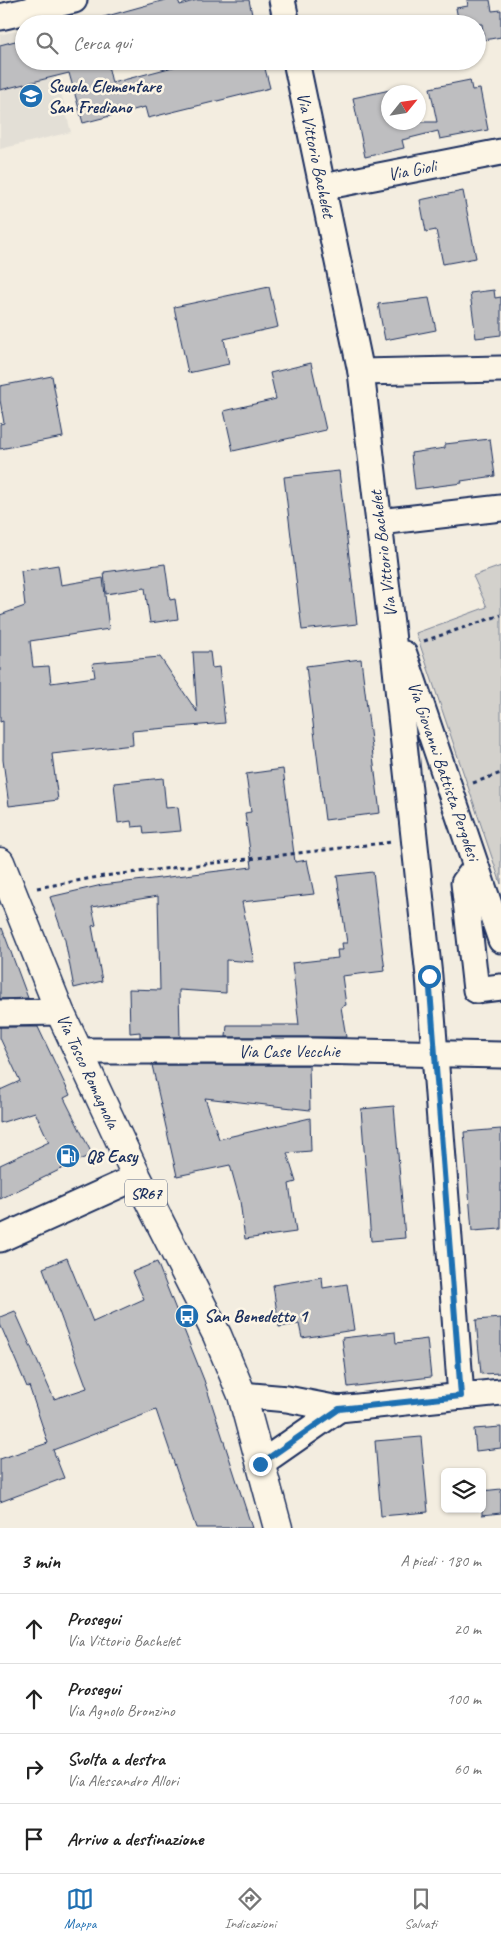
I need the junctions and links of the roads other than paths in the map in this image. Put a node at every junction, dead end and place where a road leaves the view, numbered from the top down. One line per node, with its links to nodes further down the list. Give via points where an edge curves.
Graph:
1 (74, 0): 4 (street)
2 (282, 0): 3 (street)
3 (286, 15)
4 (0, 17)
5 (298, 70): 7 (street, Via Vittorio Bachelet)
6 (501, 152): 7 (street, Via Gioli)
7 (323, 188): 9 (street, Via Vittorio Bachelet)
8 (501, 369): 9 (street)
9 (361, 372): 11 (street, Via Vittorio Bachelet)
10 (501, 508): 11 (street)
11 (379, 522): 12 (street, Via Vittorio Bachelet)
12 (397, 640): 14 (street, Via Giovanni Battista Pergolesi); 20 (street, Via Vittorio Bachelet)
13 (0, 862): 17 (main road, Via Tosco Romagnola / SR67)
14 (476, 867): 15 (street, Via Giovanni Battista Pergolesi); 16 (street, via 464,883 476,990)
15 (501, 940)
16 (501, 987)
17 (60, 1012): 18 (street); 19 (main road, Via Tosco Romagnola / SR67)
18 (0, 1013)
19 (78, 1050): 20 (street, Via Case Vecchie); 22 (main road, Via Tosco Romagnola / SR67)
20 (435, 1053): 21 (street, Via Case Vecchie); 26 (street, Via Vittorio Bachelet)
21 (501, 1055)
22 (137, 1177): 23 (street); 25 (main road, Via Tosco Romagnola / SR67, via 217,1335)
23 (0, 1239)
24 (501, 1392): 26 (street)
25 (242, 1395): 27 (street); 28 (main road, Via Tosco Romagnola / SR67)
26 (461, 1396): 27 (street)
27 (339, 1409): 28 (street)
28 (260, 1464): 29 (main road, Via Tosco Romagnola / SR67)
29 (278, 1528)

